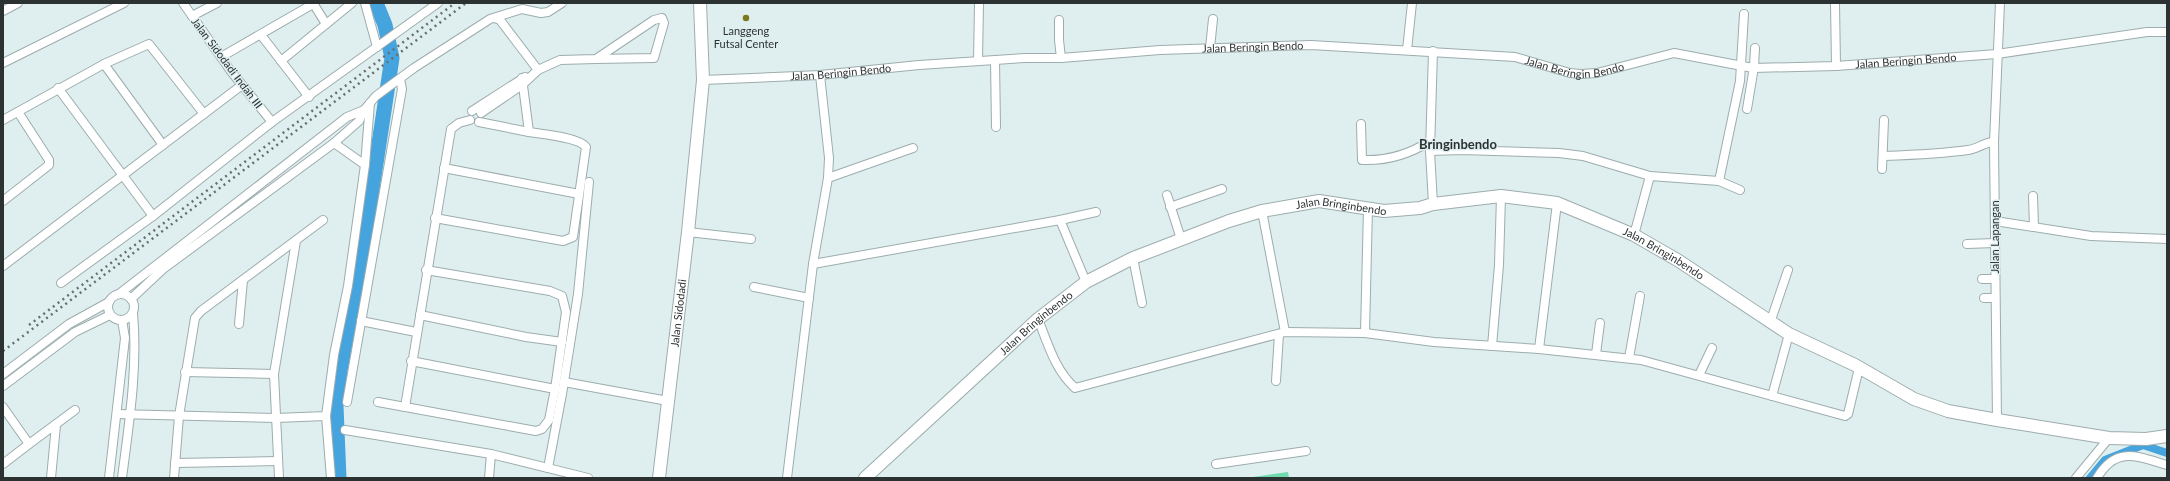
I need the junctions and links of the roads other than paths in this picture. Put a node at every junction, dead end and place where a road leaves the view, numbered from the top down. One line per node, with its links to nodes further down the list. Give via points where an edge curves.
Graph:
1 (18, 3): 15 (street)
2 (124, 3): 36 (street)
3 (183, 3): 17 (street, Jalan Sidodadi Indah III)
4 (217, 3): 17 (street)
5 (313, 3): 21 (street); 23 (street)
6 (352, 3): 21 (street)
7 (364, 3): 24 (street)
8 (438, 3): 24 (street)
9 (562, 3): 18 (street, via 548,12 522,9)
10 (700, 3): 45 (street)
11 (979, 3): 35 (street)
12 (1412, 3): 27 (street)
13 (1835, 3): 39 (street)
14 (2000, 3): 29 (street, Jalan Lapangan)
15 (3, 11)
16 (1744, 14): 38 (street)
17 (192, 16): 30 (street, Jalan Sidodadi Indah III)
18 (495, 18): 41 (street, via 500,20); 43 (street)
19 (1212, 19): 25 (street)
20 (1059, 20): 31 (street)
21 (326, 24): 34 (street)
22 (2167, 32): 29 (street, Jalan Beringin Bendo, via 2147,32)
23 (261, 35): 30 (street); 34 (street)
24 (377, 47): 48 (street)
25 (1210, 48): 27 (street, Jalan Beringin Bendo, via 1311,45); 31 (street, Jalan Beringin Bendo)
26 (1755, 48): 40 (street)
27 (1407, 50): 28 (street, Jalan Beringin Bendo)
28 (1434, 51): 38 (street, Jalan Beringin Bendo, via 1515,57 1580,74 1674,53); 66 (street)
29 (1996, 54): 39 (street, Jalan Beringin Bendo); 67 (street, Jalan Lapangan)
30 (221, 57): 46 (street, Jalan Sidodadi Indah III)
31 (1061, 58): 33 (street, Jalan Beringin Bendo)
32 (596, 59): 32 (street, via 654,58 664,23 662,18 654,20); 41 (street, via 560,60)
33 (995, 60): 35 (street, Jalan Beringin Bendo); 63 (street)
34 (281, 61): 48 (street)
35 (978, 61): 42 (street, Jalan Beringin Bendo)
36 (3, 63)
37 (104, 64): 47 (street); 55 (street, via 151,44); 69 (street)
38 (1741, 66): 40 (street, Jalan Beringin Bendo); 79 (street)
39 (1836, 66): 40 (street, Jalan Beringin Bendo)
40 (1754, 67): 50 (street)
41 (538, 70): 44 (street)
42 (820, 75): 45 (street, Jalan Beringin Bendo); 78 (street, via 829,158)
43 (400, 79): 49 (street); 132 (street, via 402,89)
44 (525, 79): 52 (street); 54 (street); 64 (street)
45 (703, 80): 100 (street, Jalan Sidodadi)
46 (242, 85): 55 (street); 59 (street, Jalan Sidodadi Indah III)
47 (58, 88): 53 (street); 76 (street)
48 (309, 97): 59 (street)
49 (370, 103): 51 (street); 73 (street)
50 (1747, 109)
51 (364, 110): 62 (street, via 347,117); 65 (street, via 360,121)
52 (472, 111): 54 (street, via 478,110); 57 (street, via 469,114)
53 (18, 112): 56 (street); 87 (street, via 49,160 49,165)
54 (481, 113): 60 (street, via 482,118)
55 (204, 114): 69 (street)
56 (3, 120)
57 (470, 120): 60 (street, via 474,123); 74 (street, via 451,129)
58 (1884, 120): 72 (street)
59 (272, 122): 94 (street)
60 (479, 122): 64 (street)
61 (1361, 124): 66 (street, via 1362,160 1401,156)
62 (334, 127): 65 (street); 119 (street)
63 (996, 127)
64 (529, 132): 83 (street, via 583,143 586,151)
65 (343, 136): 68 (street)
66 (1430, 141): 71 (street)
67 (1994, 142): 72 (street, via 1972,150 1951,153); 98 (street, Jalan Lapangan)
68 (334, 143): 73 (street); 124 (street, via 163,269)
69 (163, 146): 76 (street)
70 (914, 148): 78 (street)
71 (1430, 151): 77 (street, via 1559,153 1583,156); 89 (street)
72 (1883, 156): 75 (street)
73 (364, 164): 166 (street, via 348,286 334,355)
74 (444, 168): 83 (street); 95 (street)
75 (1882, 169)
76 (122, 176): 94 (street); 110 (street)
77 (1650, 176): 79 (street); 101 (street)
78 (828, 178): 109 (street)
79 (1719, 181): 82 (street)
80 (589, 182): 153 (street, via 578,294)
81 (1222, 189): 90 (street)
82 (1740, 190)
83 (579, 194): 95 (street, via 575,234 564,242)
84 (1167, 196): 90 (street)
85 (1501, 196): 88 (street, Jalan Bringinbendo); 89 (street, Jalan Bringinbendo); 141 (street, via 1499,265)
86 (2033, 196): 99 (street)
87 (3, 201)
88 (1557, 203): 101 (street, Jalan Bringinbendo); 143 (street)
89 (1433, 204): 91 (street, Jalan Bringinbendo, via 1404,210 1384,211)
90 (1170, 207): 103 (street)
91 (1368, 208): 92 (street, Jalan Bringinbendo, via 1319,201); 137 (street)
92 (1262, 211): 103 (street, Jalan Bringinbendo); 138 (street)
93 (1096, 212): 97 (street)
94 (153, 216): 117 (street)
95 (436, 218): 111 (street)
96 (323, 220): 105 (street)
97 (1060, 220): 109 (street); 116 (street)
98 (1995, 221): 99 (street); 106 (street, Jalan Lapangan)
99 (2034, 227): 104 (street, via 2091,236)
100 (688, 232): 102 (street); 157 (street, Jalan Sidodadi)
101 (1634, 235): 134 (street, Jalan Bringinbendo, via 1679,261)
102 (751, 239)
103 (1181, 239): 108 (street, Jalan Bringinbendo)
104 (2167, 239)
105 (296, 241): 114 (street); 150 (street)
106 (1995, 243): 107 (street); 115 (street, Jalan Lapangan)
107 (1967, 244)
108 (1133, 258): 116 (street, Jalan Bringinbendo); 126 (street)
109 (813, 264): 121 (street)
110 (3, 266)
111 (426, 270): 129 (street); 140 (street, via 559,294 564,300 566,312)
112 (1788, 270): 134 (street)
113 (1982, 279): 115 (street)
114 (243, 280): 135 (street); 148 (street, via 195,318)
115 (1995, 280): 123 (street, Jalan Lapangan)
116 (1086, 282): 130 (street, Jalan Bringinbendo)
117 (61, 283)
118 (754, 287): 121 (street)
119 (119, 294): 124 (street, via 124,294); 125 (street)
120 (1640, 296): 145 (street)
121 (809, 298): 191 (street)
122 (1984, 298): 123 (street)
123 (1996, 298): 168 (street, Jalan Lapangan)
124 (131, 300): 127 (street)
125 (108, 302): 128 (street); 149 (street, via 69,324)
126 (1142, 303)
127 (132, 312): 131 (street); 164 (street, via 134,343)
128 (110, 315): 131 (street); 154 (street, via 75,332)
129 (420, 315): 136 (street); 140 (street)
130 (1038, 319): 138 (street, via 1055,363 1075,388); 192 (street, Jalan Bringinbendo)
131 (122, 320): 163 (street, via 124,338)
132 (361, 321): 136 (street); 158 (street)
133 (1600, 323): 144 (street)
134 (1770, 323): 139 (street, Jalan Bringinbendo)
135 (239, 324)
136 (416, 332): 146 (street)
137 (1365, 332): 138 (street); 141 (street, via 1434,342)
138 (1282, 333): 152 (street)
139 (1789, 334): 147 (street, Jalan Bringinbendo); 156 (street)
140 (562, 342): 155 (street)
141 (1492, 346): 143 (street)
142 (1712, 348): 151 (street)
143 (1539, 349): 144 (street)
144 (1596, 354): 145 (street)
145 (1629, 358): 151 (street)
146 (411, 361): 155 (street); 161 (street)
147 (1864, 370): 156 (street, via 1847,416); 168 (street, Jalan Bringinbendo, via 1914,400 1948,411)
148 (185, 372): 150 (street); 165 (street)
149 (3, 374)
150 (274, 374): 167 (street)
151 (1699, 375): 156 (street)
152 (1276, 381)
153 (564, 382): 157 (street); 181 (street)
154 (3, 386)
155 (555, 389): 161 (street, via 549,420 542,429 536,431)
156 (1772, 396)
157 (668, 401): 190 (street, Jalan Sidodadi)
158 (347, 402)
159 (378, 402): 161 (street)
160 (3, 407): 173 (street)
161 (405, 407)
162 (75, 410): 169 (street)
163 (117, 414): 164 (street); 183 (street)
164 (130, 414): 165 (street); 184 (street)
165 (179, 416): 167 (street); 177 (street)
166 (326, 416): 167 (street); 187 (street)
167 (276, 418): 176 (street)
168 (1997, 420): 172 (street, Jalan Bringinbendo)
169 (56, 425): 173 (street); 182 (street)
170 (345, 430): 175 (street)
171 (2167, 436): 172 (street, Jalan Bringinbendo, via 2146,439)
172 (2109, 438): 193 (street)
173 (29, 444): 178 (street)
174 (1306, 451): 179 (street)
175 (491, 454): 181 (street); 188 (street)
176 (278, 461): 177 (street); 186 (street)
177 (175, 463): 185 (street)
178 (3, 464)
179 (1216, 464)
180 (2167, 465): 194 (street, via 2127,455 2118,456 2104,466)
181 (548, 468): 189 (street)
182 (51, 478)
183 (109, 478)
184 (122, 478)
185 (174, 478)
186 (279, 478)
187 (330, 478)
188 (489, 478)
189 (588, 478)
190 (659, 478)
191 (787, 478)
192 (864, 478)
193 (2076, 478)
194 (2097, 478)

